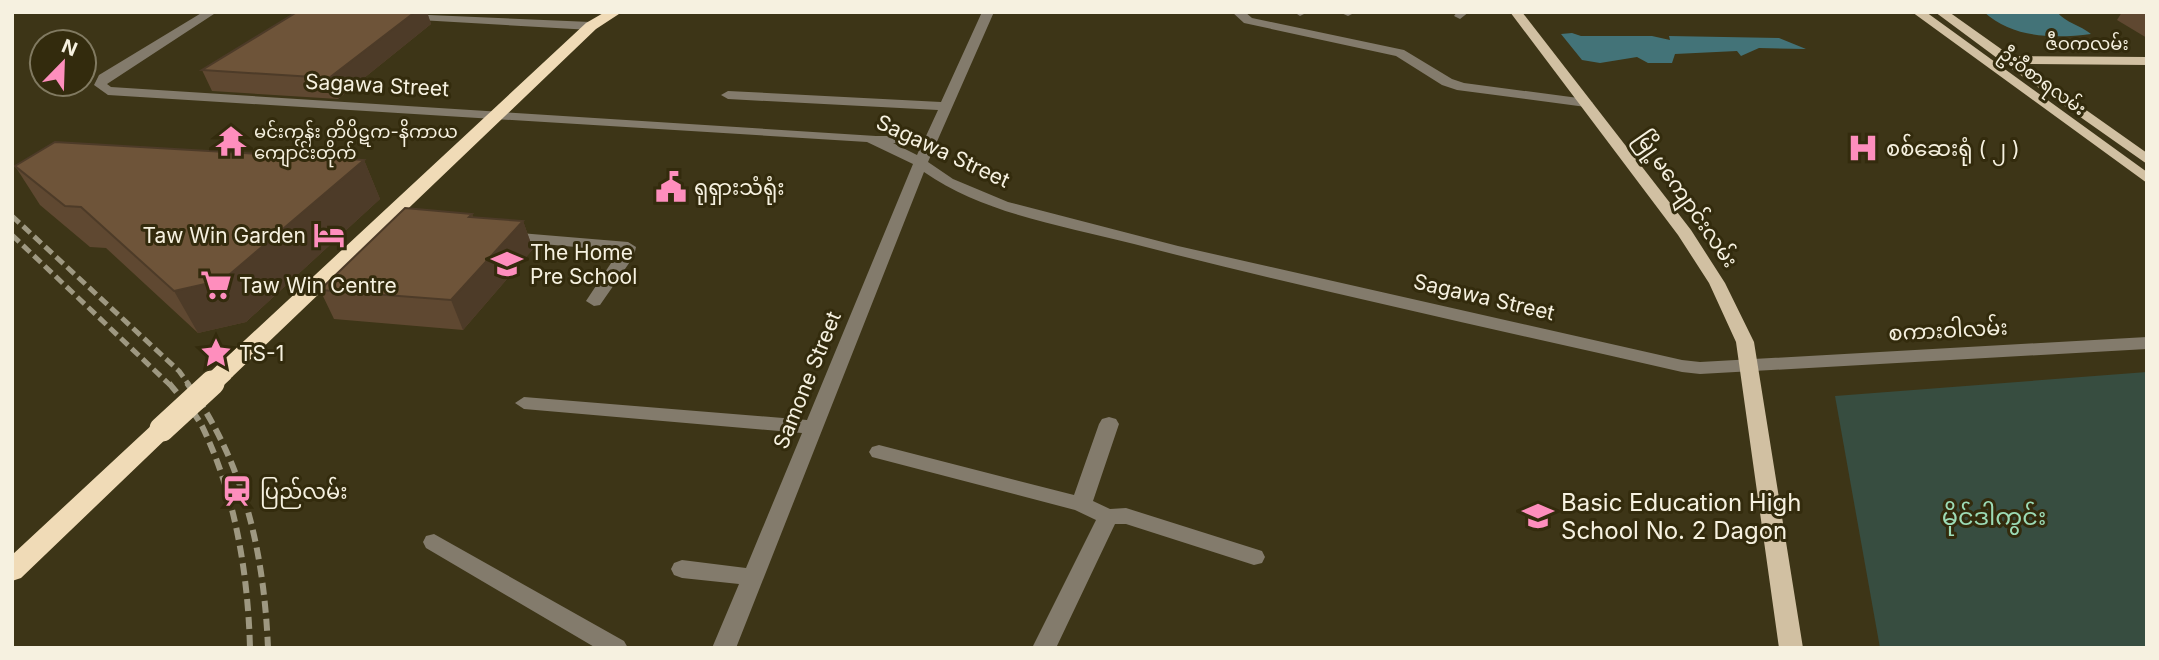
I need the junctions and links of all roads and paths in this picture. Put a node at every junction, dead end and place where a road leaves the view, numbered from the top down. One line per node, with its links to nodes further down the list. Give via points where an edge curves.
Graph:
1 (211, 12): 16 (street, Sagawa Street, via 104,78 100,85 108,90)
2 (615, 12): 9 (highway)
3 (988, 12): 15 (street, Samone Street)
4 (1238, 12): 14 (street, via 1248,21 1400,53 1462,87)
5 (1516, 12): 14 (main road, မြို့မကျောင်းလမ်း)
6 (1919, 12): 7 (main road); 11 (main road, ဦးဝီစာရလမ်း)
7 (1941, 13): 10 (main road, ဦးဝီစာရလမ်း)
8 (397, 16): 9 (street)
9 (594, 19): 16 (highway)
10 (2005, 60): 11 (main road, ဇီဝကလမ်း); 12 (main road, ဇီဝကလမ်း); 18 (main road, ဦးဝီစာရလမ်း)
11 (1984, 61): 17 (main road, ဦးဝီစာရလမ်း)
12 (2147, 61)
13 (728, 95): 15 (street)
14 (1586, 103): 29 (main road, မြို့မကျောင်းလမ်း, via 1678,223 1717,283)
15 (946, 106): 19 (street, Samone Street)
16 (497, 115): 20 (street, Sagawa Street); 24 (highway)
17 (2079, 130): 18 (main road); 23 (main road, ဦးဝီစာရလမ်း)
18 (2103, 130): 21 (main road, ဦးဝီစာရလမ်း)
19 (932, 135): 20 (street); 22 (street, Samone Street)
20 (870, 138): 22 (street, Sagawa Street)
21 (2147, 160)
22 (921, 162): 29 (street, Sagawa Street, via 948,182 1003,205 1176,250 1682,366); 32 (street, Samone Street)
23 (2147, 179)
24 (381, 227): 25 (street); 39 (highway, bridge)
25 (407, 229)
26 (489, 236): 27 (street, via 628,247)
27 (594, 301)
28 (2147, 343): 29 (street, စကားဝါလမ်း)
29 (1751, 364): 44 (main road, မြို့မကျောင်းလမ်း)
30 (524, 403): 32 (street)
31 (1109, 424): 34 (street)
32 (812, 428): 40 (street, Samone Street)
33 (879, 452): 34 (street)
34 (1081, 504): 35 (street)
35 (1108, 517): 37 (street, via 1126,516); 43 (street)
36 (434, 542): 41 (street)
37 (1254, 557)
38 (682, 569): 40 (street)
39 (12, 571)
40 (751, 577): 42 (street, Samone Street)
41 (616, 648)
42 (724, 648)
43 (1044, 648)
44 (1791, 648)

